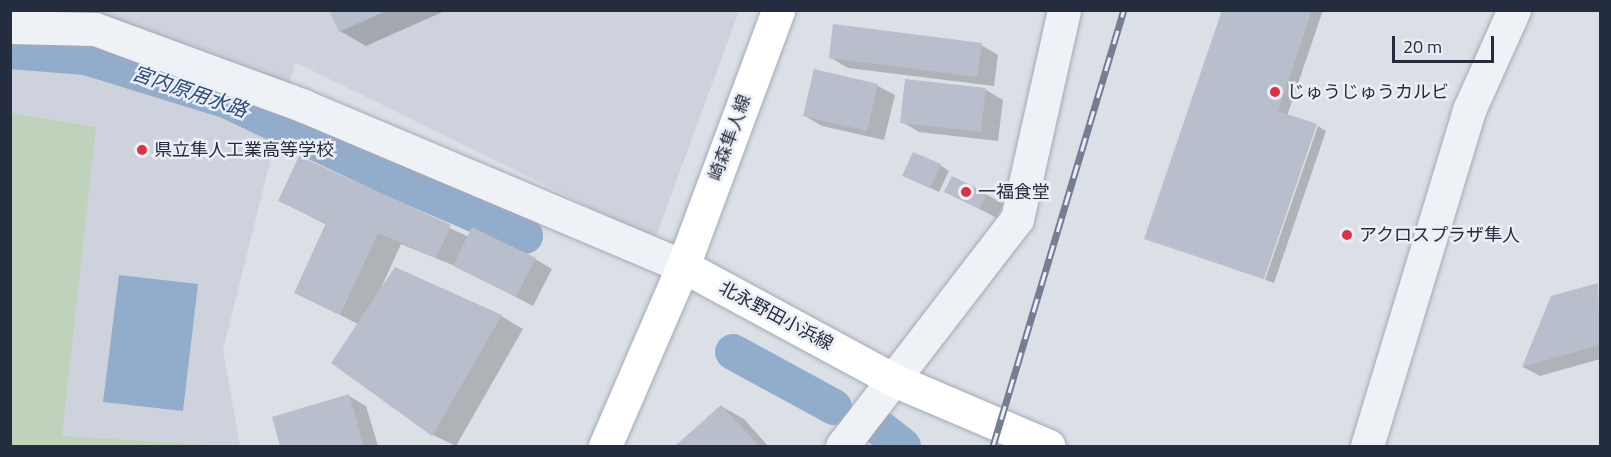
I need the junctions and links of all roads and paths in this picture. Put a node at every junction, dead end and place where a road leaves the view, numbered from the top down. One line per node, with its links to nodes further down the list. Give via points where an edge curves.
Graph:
1 (778, 10): 5 (main road, 崎森隼人線)
2 (1064, 10): 6 (street, via 1017,219)
3 (1514, 10): 10 (street, via 1469,110)
4 (10, 27): 5 (street, via 95,29 304,106)
5 (682, 266): 6 (main road, 北永野田小浜線); 7 (main road)
6 (894, 380): 8 (street); 9 (main road, 北永野田小浜線)
7 (605, 447)
8 (842, 447)
9 (1049, 447)
10 (1367, 447)

